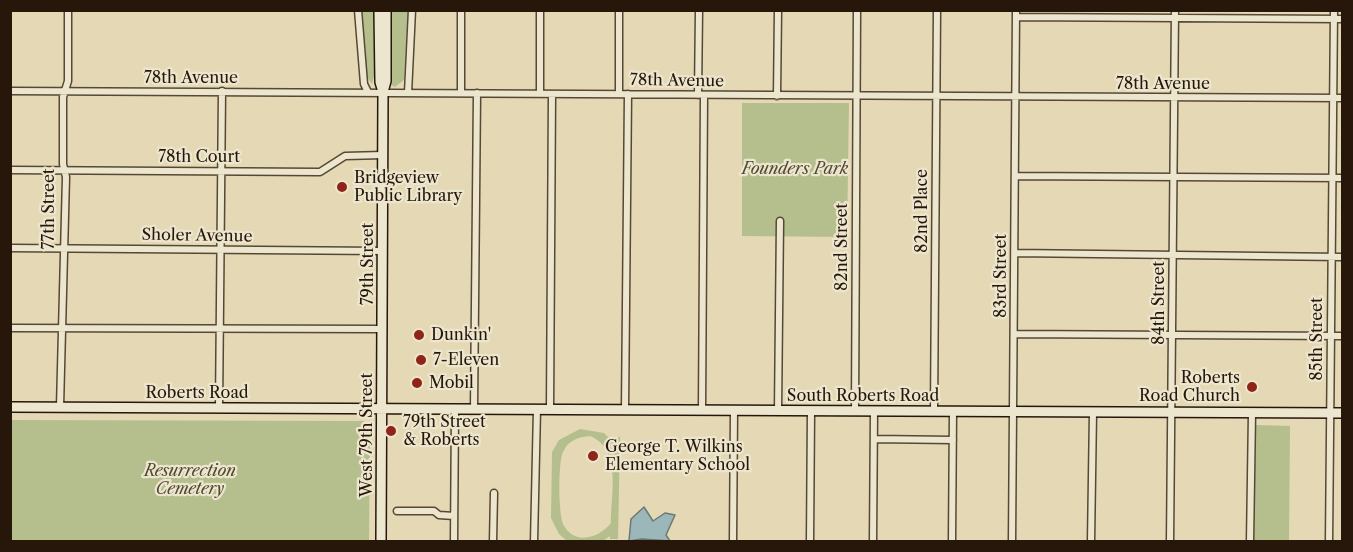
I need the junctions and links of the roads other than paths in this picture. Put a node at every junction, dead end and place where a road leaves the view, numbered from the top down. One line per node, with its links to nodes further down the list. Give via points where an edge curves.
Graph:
1 (68, 10): 19 (street, 77th Street)
2 (358, 10): 21 (street, via 364,84)
3 (380, 10): 22 (street, 79th Street)
4 (386, 10): 22 (street, 79th Street)
5 (412, 10): 23 (street)
6 (461, 10): 24 (street)
7 (540, 10): 26 (street)
8 (619, 10): 28 (street)
9 (699, 10): 30 (street)
10 (778, 10): 32 (street)
11 (857, 10): 31 (street, 82nd Street)
12 (937, 10): 33 (street, 82nd Place)
13 (1334, 10): 16 (street, 85th Street)
14 (1016, 14): 15 (street); 34 (street, 83rd Street)
15 (1175, 14): 16 (street); 35 (street, 84th Street)
16 (1334, 19): 17 (street); 36 (street, 85th Street)
17 (1342, 19)
18 (10, 91): 19 (street, 78th Avenue)
19 (66, 91): 20 (street, 78th Avenue); 40 (street, 77th Street)
20 (222, 91): 21 (street, 78th Avenue); 41 (street)
21 (368, 92): 22 (street, 78th Avenue)
22 (383, 92): 23 (street, 78th Avenue); 38 (street, 79th Street)
23 (408, 93): 24 (street, 78th Avenue)
24 (461, 93): 25 (street, 78th Avenue)
25 (477, 93): 26 (street, 78th Avenue); 68 (street)
26 (540, 93): 27 (street, 78th Avenue)
27 (552, 93): 28 (street, 78th Avenue); 70 (street)
28 (619, 94): 29 (street, 78th Avenue)
29 (628, 94): 30 (street, 78th Avenue); 71 (street)
30 (701, 95): 32 (street, 78th Avenue); 72 (street)
31 (857, 95): 32 (street, 78th Avenue); 33 (street, 78th Avenue); 76 (street, 82nd Street)
32 (777, 96)
33 (936, 96): 34 (street, 78th Avenue); 78 (street, 82nd Place)
34 (1016, 96): 35 (street, 78th Avenue); 42 (street, 83rd Street)
35 (1174, 98): 36 (street, 78th Avenue); 43 (street, 84th Street)
36 (1333, 98): 37 (street, 78th Avenue); 44 (street, 85th Street)
37 (1342, 98)
38 (383, 155): 41 (street, 78th Court, via 345,156 320,172); 50 (street, 79th Street)
39 (10, 170): 40 (street, 78th Court)
40 (64, 170): 41 (street, 78th Court); 48 (street, 77th Street)
41 (221, 171): 49 (street)
42 (1015, 176): 43 (street); 51 (street, 83rd Street)
43 (1174, 176): 44 (street); 52 (street, 84th Street)
44 (1332, 178): 45 (street); 53 (street, 85th Street)
45 (1342, 178)
46 (780, 221): 74 (street)
47 (10, 248): 48 (street, Sholer Avenue)
48 (63, 248): 49 (street, Sholer Avenue); 56 (street, 77th Street)
49 (220, 249): 50 (street, Sholer Avenue); 57 (street)
50 (382, 251): 58 (street, 79th Street)
51 (1015, 253): 52 (street); 59 (street, 83rd Street)
52 (1173, 255): 53 (street); 60 (street, 84th Street)
53 (1331, 257): 54 (street); 61 (street, 85th Street)
54 (1342, 257)
55 (10, 328): 56 (street)
56 (61, 328): 57 (street); 64 (street, 77th Street)
57 (220, 329): 58 (street); 65 (street)
58 (382, 329): 66 (street, West 79th Street)
59 (1014, 334): 60 (street); 80 (street, 83rd Street)
60 (1173, 336): 61 (street); 82 (street, 84th Street)
61 (1331, 336): 62 (street); 84 (street, 85th Street)
62 (1342, 336)
63 (10, 407): 64 (street, Roberts Road)
64 (60, 407): 65 (street, Roberts Road)
65 (219, 408): 66 (street, Roberts Road)
66 (382, 408): 67 (street, South Roberts Road); 91 (street, West 79th Street)
67 (455, 409): 68 (street, South Roberts Road); 90 (street)
68 (474, 409): 69 (street, South Roberts Road)
69 (537, 409): 70 (street, South Roberts Road); 94 (street)
70 (550, 409): 71 (street, South Roberts Road)
71 (625, 410): 72 (street, South Roberts Road)
72 (702, 410): 73 (street, South Roberts Road)
73 (734, 410): 74 (street, South Roberts Road); 95 (street)
74 (778, 411): 75 (street, South Roberts Road)
75 (811, 411): 76 (street, South Roberts Road); 96 (street)
76 (855, 411): 77 (street, South Roberts Road)
77 (874, 411): 78 (street, South Roberts Road); 86 (street)
78 (934, 411): 79 (street, South Roberts Road)
79 (953, 411): 80 (street, South Roberts Road); 87 (street)
80 (1013, 412): 81 (street, South Roberts Road); 99 (street, 83rd Street)
81 (1093, 412): 82 (street, South Roberts Road); 100 (street)
82 (1172, 413): 83 (street, South Roberts Road); 101 (street, 84th Street)
83 (1252, 413): 84 (street, South Roberts Road); 102 (street)
84 (1330, 413): 85 (street, South Roberts Road); 103 (street, 85th Street)
85 (1342, 414)
86 (874, 439): 87 (street); 97 (street)
87 (953, 440): 98 (street)
88 (494, 493): 93 (street)
89 (397, 510): 90 (street)
90 (454, 516): 92 (street)
91 (381, 542)
92 (454, 542)
93 (494, 542)
94 (534, 542)
95 (733, 542)
96 (810, 542)
97 (873, 542)
98 (952, 542)
99 (1012, 542)
100 (1091, 542)
101 (1170, 542)
102 (1250, 542)
103 (1329, 542)

